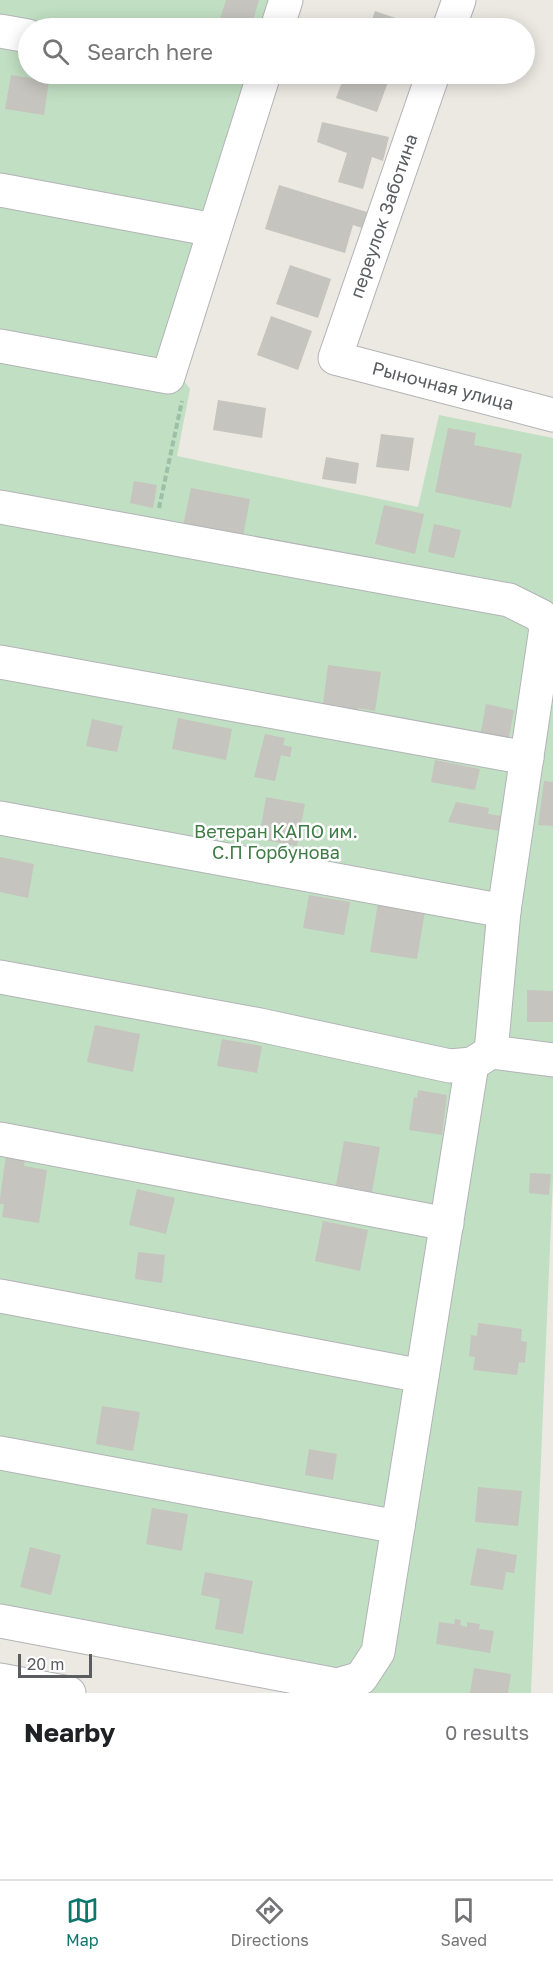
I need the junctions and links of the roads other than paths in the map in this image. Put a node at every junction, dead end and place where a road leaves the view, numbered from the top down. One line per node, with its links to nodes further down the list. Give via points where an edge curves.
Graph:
1 (286, 0): 3 (street)
2 (459, 0): 4 (street)
3 (280, 18)
4 (453, 18)
5 (0, 31): 6 (street)
6 (18, 34)
7 (252, 84): 10 (street)
8 (430, 84): 12 (street, переулок Заботина)
9 (0, 190): 10 (street)
10 (214, 230): 11 (street, via 168,377)
11 (0, 346)
12 (335, 358): 13 (street, Рыночная улица)
13 (553, 415)
14 (0, 507): 16 (street, via 509,600 541,615 546,628)
15 (0, 662): 16 (street)
16 (527, 758): 18 (street)
17 (0, 818): 18 (street)
18 (504, 911): 20 (street)
19 (0, 977): 20 (street, via 260,1025 450,1066)
20 (481, 1058): 21 (street); 23 (street)
21 (553, 1059)
22 (0, 1139): 23 (street)
23 (447, 1224): 25 (street)
24 (0, 1296): 25 (street)
25 (423, 1376): 27 (street)
26 (0, 1453): 27 (street)
27 (398, 1527): 28 (street, via 378,1652 361,1677 337,1685)
28 (0, 1621)
29 (0, 1680): 30 (street)
30 (69, 1693)

